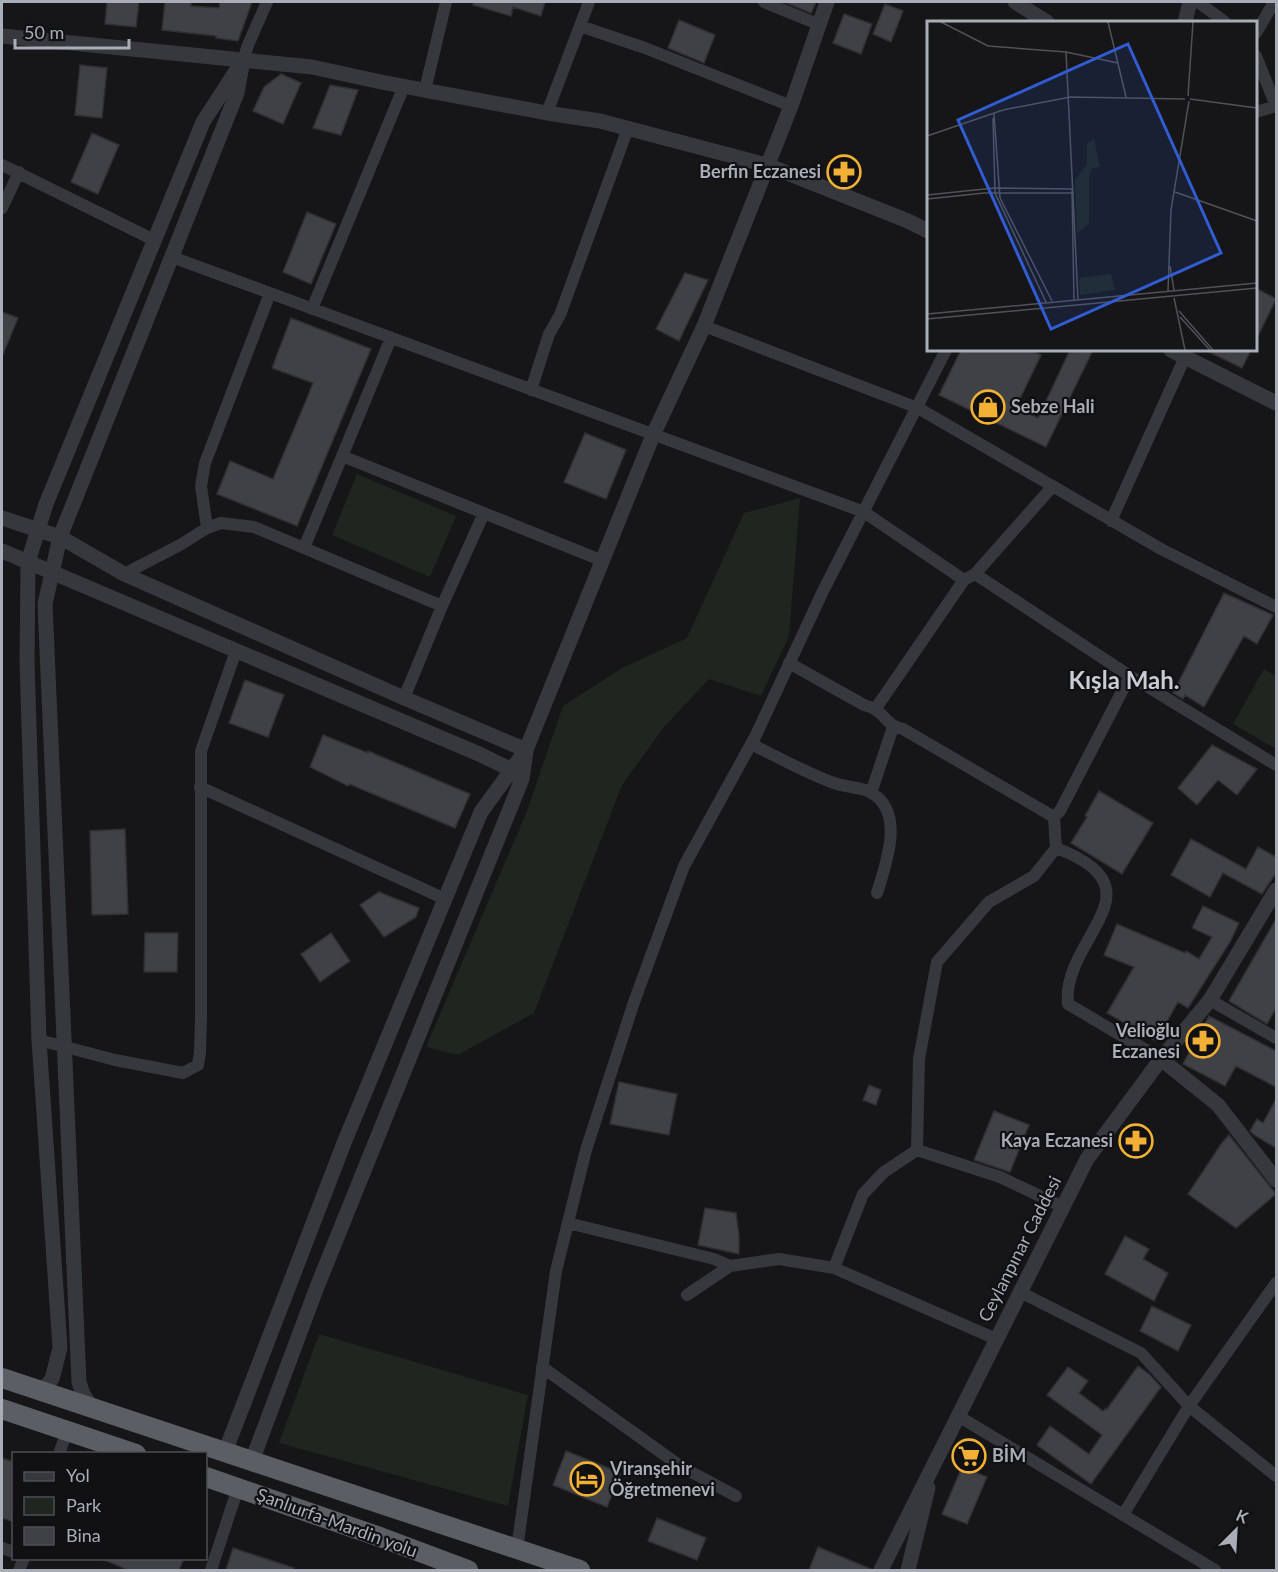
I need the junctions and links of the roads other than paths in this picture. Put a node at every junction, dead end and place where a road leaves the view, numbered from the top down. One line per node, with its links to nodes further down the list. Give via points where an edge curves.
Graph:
1 (267, 2): 18 (street)
2 (446, 2): 20 (street)
3 (589, 2): 13 (street)
4 (764, 2): 14 (street)
5 (827, 2): 14 (street)
6 (1015, 2): 10 (street)
7 (1190, 2): 11 (street)
8 (1198, 2): 12 (street)
9 (1274, 2): 15 (street)
10 (1045, 21)
11 (1185, 21)
12 (1224, 21)
13 (580, 26): 21 (street); 24 (street)
14 (820, 26): 21 (street)
15 (1257, 31)
16 (2, 36): 18 (street)
17 (1257, 58): 22 (street)
18 (243, 60): 19 (street, via 312,67); 31 (street, via 203,122); 32 (street, via 237,93)
19 (404, 86): 20 (street); 34 (street)
20 (424, 90): 24 (street)
21 (791, 106): 27 (street)
22 (1276, 106): 23 (street)
23 (1257, 112)
24 (547, 114): 25 (street)
25 (628, 128): 27 (street); 39 (street)
26 (2, 165): 28 (street)
27 (767, 165): 30 (street); 35 (street)
28 (19, 172): 29 (street); 31 (street)
29 (2, 208)
30 (927, 230)
31 (154, 240): 50 (street)
32 (172, 257): 33 (street); 51 (street)
33 (270, 293): 34 (street); 49 (street, via 205,463 201,486)
34 (312, 309): 36 (street)
35 (704, 326): 41 (street); 42 (street)
36 (391, 338): 39 (street); 43 (street)
37 (946, 351): 41 (street)
38 (1178, 353): 40 (street); 48 (street)
39 (531, 390): 42 (street)
40 (1276, 403)
41 (918, 408): 44 (street); 45 (street)
42 (653, 435): 45 (street); 54 (street)
43 (342, 456): 46 (street); 52 (street)
44 (1053, 486): 48 (street); 58 (street)
45 (864, 512): 58 (street); 62 (street)
46 (484, 513): 54 (street); 59 (street)
47 (2, 518): 50 (street)
48 (1112, 520): 60 (street)
49 (207, 528): 52 (street, via 220,523 254,527); 57 (street)
50 (39, 529): 51 (street); 55 (street)
51 (60, 537): 56 (street); 57 (street)
52 (304, 548): 59 (street)
53 (2, 551): 55 (street)
54 (603, 561): 68 (street)
55 (28, 562): 56 (street); 80 (street, via 27,662)
56 (52, 573): 61 (street); 81 (street, via 45,604)
57 (124, 574): 64 (street)
58 (970, 577): 63 (street); 65 (street)
59 (441, 606): 64 (street)
60 (1276, 607)
61 (236, 651): 70 (street); 71 (street, via 201,751)
62 (789, 663): 65 (street); 67 (street)
63 (1130, 676): 69 (street); 73 (street)
64 (404, 698): 68 (street)
65 (876, 708): 66 (street)
66 (893, 727): 72 (street); 73 (street, via 903,729)
67 (751, 744): 72 (street, via 834,783); 86 (street, via 684,866 586,1150)
68 (526, 750): 70 (street)
69 (1276, 765)
70 (517, 774): 77 (street, via 482,812); 105 (street)
71 (200, 787): 77 (street); 81 (street, via 198,1065 183,1073)
72 (871, 792): 76 (street, via 891,818 888,857)
73 (1054, 817): 74 (street)
74 (1056, 848): 82 (street, via 1080,857 1107,885 1108,897 1101,918 1074,965 1068,1004); 83 (street, via 1034,876 989,902 937,962 919,1059)
75 (1276, 890): 78 (street, Ceylanpınar Caddesi)
76 (877, 893)
77 (445, 899): 103 (street, via 344,1143)
78 (1210, 999): 79 (street); 82 (street, Ceylanpınar Caddesi)
79 (1276, 1038)
80 (39, 1040): 81 (street); 95 (street, via 60,1348 52,1379)
81 (64, 1045): 97 (street, via 79,1382)
82 (1161, 1059): 84 (street, via 1218,1105); 85 (street, Ceylanpınar Caddesi, via 1087,1159)
83 (917, 1150): 85 (street, via 1000,1177); 88 (street, via 884,1172 863,1194)
84 (1276, 1180)
85 (1063, 1207): 90 (street, Ceylanpınar Caddesi)
86 (568, 1223): 87 (street, via 714,1258); 93 (street, via 556,1271)
87 (730, 1266): 88 (street, via 779,1259); 91 (street)
88 (834, 1268): 92 (street)
89 (1276, 1283): 96 (street)
90 (1020, 1292): 92 (street, Ceylanpınar Caddesi); 96 (street, via 1141,1353)
91 (687, 1294)
92 (996, 1339): 99 (street, Ceylanpınar Caddesi)
93 (542, 1367): 109 (street, via 680,1466); 111 (street)
94 (2, 1378): 95 (highway)
95 (41, 1392): 97 (highway)
96 (1189, 1406): 106 (street); 110 (street)
97 (92, 1408): 103 (highway)
98 (2, 1409): 100 (highway)
99 (958, 1416): 104 (street, Ceylanpınar Caddesi); 110 (street)
100 (67, 1431): 101 (street); 102 (highway)
101 (60, 1452)
102 (130, 1452)
103 (225, 1452): 105 (highway)
104 (936, 1459): 115 (street); 116 (street)
105 (252, 1461): 111 (highway)
106 (1276, 1476)
107 (207, 1477): 108 (highway, Şanlıurfa-Mardin yolu)
108 (238, 1488): 112 (street); 113 (highway, Şanlıurfa-Mardin yolu)
109 (736, 1496)
110 (1124, 1515): 117 (street)
111 (517, 1549): 114 (highway)
112 (211, 1570)
113 (468, 1570)
114 (580, 1570)
115 (881, 1570)
116 (908, 1570)
117 (1215, 1570)

